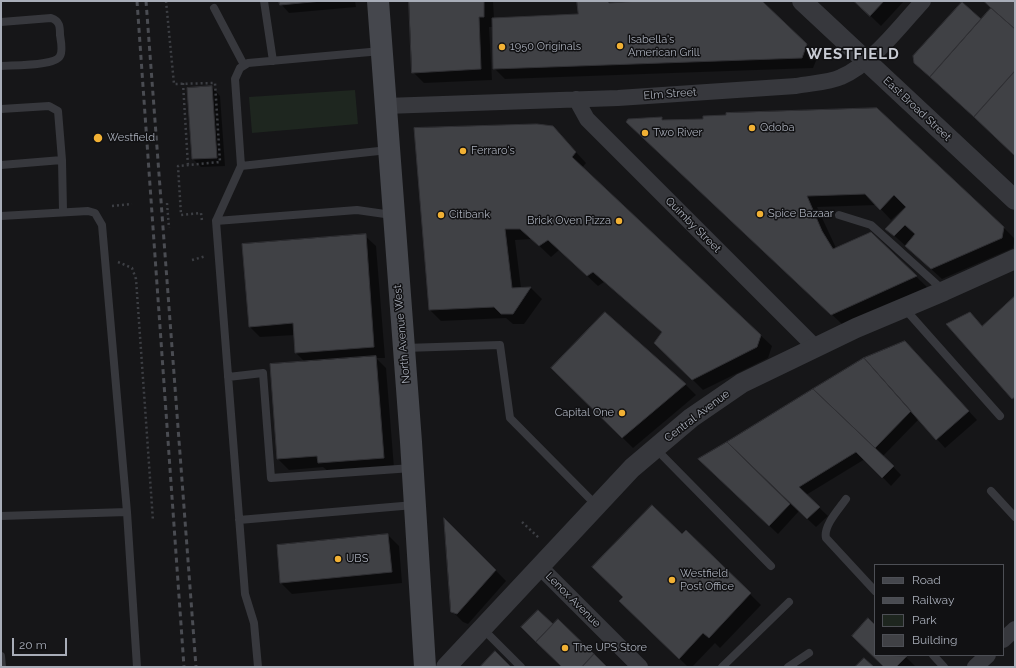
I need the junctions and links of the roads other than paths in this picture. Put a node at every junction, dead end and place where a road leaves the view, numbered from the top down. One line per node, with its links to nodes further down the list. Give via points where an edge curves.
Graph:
1 (264, 1): 8 (lane)
2 (378, 1): 7 (main road, North Avenue West)
3 (802, 1): 9 (street, East Broad Street)
4 (923, 1): 9 (street, Elm Street)
5 (214, 8): 10 (lane)
6 (1, 22): 11 (lane, via 51,18 55,20 60,26 61,54 52,62)
7 (382, 51): 8 (lane); 13 (main road, North Avenue West)
8 (273, 61): 10 (lane)
9 (865, 61): 12 (street, Elm Street, via 842,77 796,86); 19 (street, East Broad Street)
10 (244, 65): 18 (lane, via 237,72 235,79)
11 (1, 66)
12 (576, 99): 13 (street, Elm Street); 29 (street, Quimby Street, via 587,119)
13 (386, 106): 15 (main road, North Avenue West)
14 (1, 110): 16 (lane, via 49,106 54,108 59,116)
15 (388, 150): 18 (lane); 21 (main road, North Avenue West)
16 (62, 160): 17 (lane); 20 (lane)
17 (1, 165)
18 (241, 166): 24 (lane)
19 (1015, 200)
20 (63, 211): 23 (lane); 38 (lane, via 95,213 102,225)
21 (393, 215): 24 (lane, via 357,210); 28 (main road, North Avenue West)
22 (839, 215): 26 (lane, via 871,225)
23 (1, 216)
24 (216, 221): 30 (lane)
25 (1015, 259): 26 (street, Central Avenue)
26 (944, 291): 27 (street, Central Avenue)
27 (904, 308): 29 (street, Central Avenue); 31 (lane)
28 (403, 348): 33 (main road, North Avenue West); 37 (lane, via 500,344 510,418)
29 (815, 348): 32 (street, Central Avenue, via 742,383 691,418)
30 (228, 377): 33 (lane, via 263,373 271,478); 41 (lane)
31 (1000, 416)
32 (655, 448): 37 (street, Central Avenue, via 632,468); 43 (lane)
33 (412, 468): 36 (main road, North Avenue West)
34 (991, 491): 40 (lane)
35 (846, 499): 44 (lane, via 827,528 826,538)
36 (415, 504): 41 (lane); 56 (main road, North Avenue West)
37 (597, 506): 42 (street, Central Avenue)
38 (127, 512): 39 (lane); 54 (lane)
39 (1, 516)
40 (1015, 517)
41 (239, 520): 55 (lane, via 245,594 254,623)
42 (540, 566): 46 (street, Central Avenue); 59 (street, Lenox Avenue)
43 (771, 566)
44 (874, 590)
45 (789, 602): 60 (lane)
46 (482, 628): 57 (street, Central Avenue); 58 (lane)
47 (1015, 629): 48 (street)
48 (1004, 639)
49 (809, 653): 61 (lane)
50 (1, 656): 53 (lane)
51 (934, 656): 62 (lane)
52 (987, 656): 63 (street)
53 (2, 667)
54 (137, 667)
55 (258, 667)
56 (425, 667)
57 (446, 667)
58 (521, 667)
59 (640, 667)
60 (722, 667)
61 (788, 667)
62 (944, 667)
63 (975, 667)

